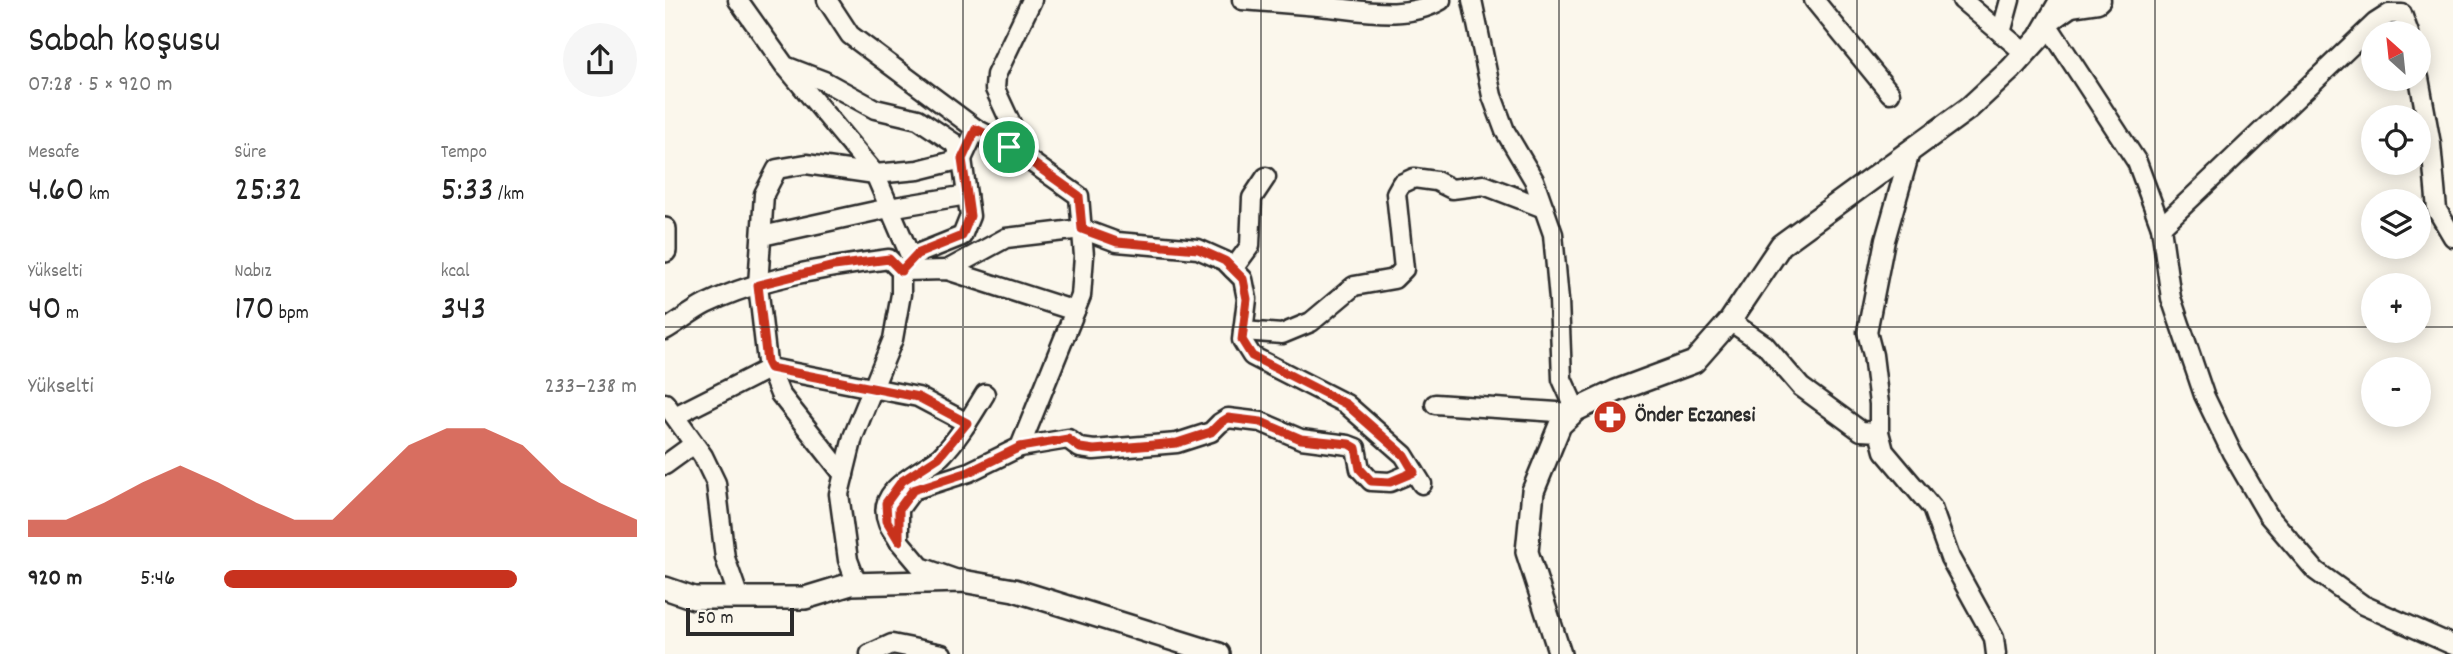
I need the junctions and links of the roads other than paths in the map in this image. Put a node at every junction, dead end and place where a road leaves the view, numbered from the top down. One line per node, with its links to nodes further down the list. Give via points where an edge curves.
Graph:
1 (738, 0): 18 (street)
2 (827, 0): 21 (street, via 850,35)
3 (1032, 0): 22 (street, via 996,75 995,89 1014,130)
4 (1242, 0): 5 (street, via 1375,12 1405,12)
5 (1441, 0)
6 (1472, 0): 29 (street, via 1492,96)
7 (1814, 0): 20 (street)
8 (1962, 0): 15 (street)
9 (2010, 0): 15 (street)
10 (2101, 0): 11 (street)
11 (2071, 2): 14 (street)
12 (2378, 21): 13 (street, via 2389,14 2402,14)
13 (2405, 21)
14 (2047, 24): 17 (street); 30 (street, via 2137,162)
15 (2001, 33): 17 (street)
16 (2361, 36): 30 (street)
17 (2025, 53): 23 (street, via 1969,108)
18 (785, 66): 24 (street, via 875,109 918,120 954,143); 25 (street)
19 (2421, 91): 34 (street, via 2437,210)
20 (1890, 93)
21 (976, 129): 22 (street); 24 (street)
22 (1006, 144): 32 (street, via 1079,196)
23 (1910, 152): 41 (street, via 1781,245); 51 (street, via 1885,240 1867,332)
24 (962, 159): 25 (street); 27 (street)
25 (875, 174): 28 (street); 33 (street, via 806,164 777,169 764,194)
26 (1266, 177): 37 (street, via 1252,198 1250,246)
27 (967, 195): 28 (street); 36 (street, via 970,216 962,236 917,254)
28 (890, 208): 33 (street); 36 (street)
29 (1544, 208): 43 (street, via 1484,185 1452,189 1414,178 1401,184 1396,193 1404,270 1394,279 1354,285 1311,322 1282,334); 49 (street, via 1553,234 1562,379)
30 (2161, 227): 61 (street, via 2171,298 2196,374 2267,515 2316,571 2363,605)
31 (665, 229): 35 (street)
32 (1082, 229): 37 (street, via 1117,242 1198,249); 38 (street, via 1006,238); 40 (street, via 1084,256)
33 (762, 236): 39 (street)
34 (2453, 237)
35 (665, 251)
36 (906, 266): 38 (street); 39 (street, via 889,259 834,266); 45 (street, via 893,339)
37 (1233, 269): 43 (street, via 1243,279 1247,299)
38 (947, 270): 40 (street)
39 (758, 285): 42 (street, via 706,304); 44 (street)
40 (1075, 311): 53 (street)
41 (1730, 321): 49 (street, via 1694,362); 51 (street, via 1765,345 1801,387 1861,431)
42 (665, 330)
43 (1243, 331): 53 (street, via 1242,340 1252,356 1346,404 1404,455 1418,478 1371,481 1360,469 1356,448 1349,444 1301,439 1261,422 1228,418 1211,432 1177,443 1094,450 1080,448 1068,439)
44 (770, 368): 45 (street); 48 (street); 55 (street, via 780,394)
45 (872, 389): 50 (street, via 918,397); 55 (street, via 853,437)
46 (985, 394): 50 (street)
47 (1435, 404): 49 (street)
48 (670, 410): 52 (street)
49 (1574, 412): 65 (street, via 1560,425 1533,491 1527,552)
50 (967, 423): 56 (street, via 939,457 902,481 886,503 887,521)
51 (1879, 432): 66 (street, via 1884,451 1933,508 1950,558 1994,638)
52 (694, 444): 54 (street); 60 (street, via 716,484 725,558)
53 (1020, 447): 56 (street, via 969,472 913,490 899,509)
54 (665, 465)
55 (845, 475): 58 (street, via 839,494 848,560)
56 (899, 541): 57 (street, via 921,568)
57 (962, 581): 58 (street); 64 (street, via 1014,590)
58 (857, 584): 60 (street, via 805,598)
59 (665, 588): 60 (street, via 694,598)
60 (739, 598)
61 (2453, 645)
62 (870, 654): 63 (street, via 892,644)
63 (942, 654)
64 (1219, 654)
65 (1560, 654)
66 (1996, 654)

